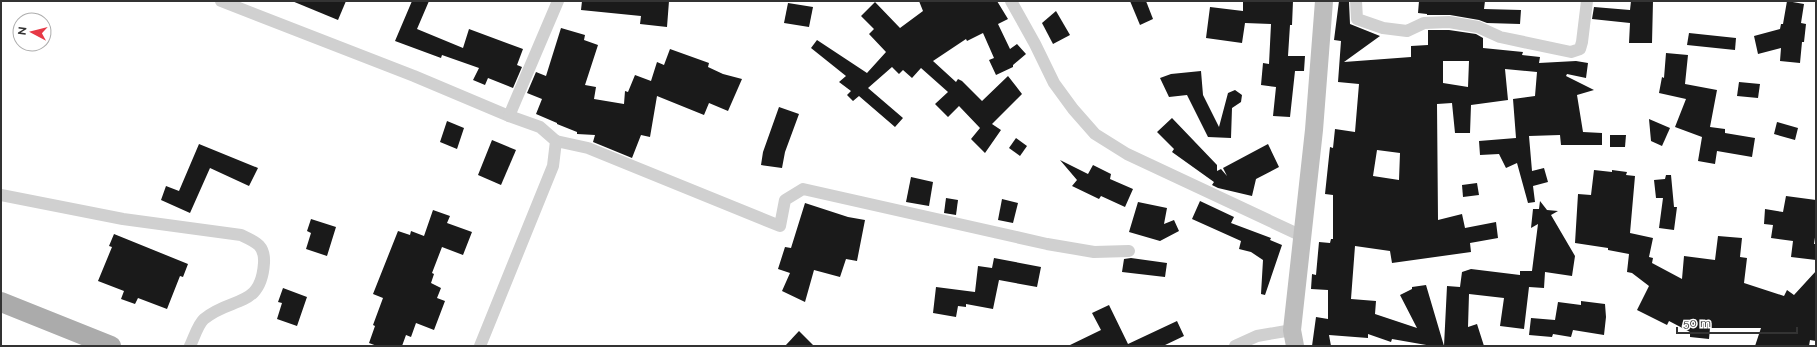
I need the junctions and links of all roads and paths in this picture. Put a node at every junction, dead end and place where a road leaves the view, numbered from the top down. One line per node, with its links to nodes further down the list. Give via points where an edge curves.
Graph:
1 (221, 1): 7 (street)
2 (558, 1): 7 (street)
3 (1011, 1): 10 (street, via 1054,83 1073,110 1095,134 1127,154)
4 (1324, 1): 10 (street, via 1314,130)
5 (1356, 1): 6 (street, via 1357,18 1383,28 1407,31 1424,24 1450,22 1478,27 1500,37 1571,52 1580,49)
6 (1587, 1)
7 (509, 116): 8 (street, via 540,127)
8 (556, 142): 11 (street, via 588,148 780,226 785,200 803,189 1047,244 1094,252); 16 (street, via 553,166)
9 (1, 195): 15 (street, via 123,219 242,235 258,243 264,255 263,275 256,291 242,301 224,306 203,320)
10 (1302, 236): 13 (street)
11 (1129, 252)
12 (1, 302): 14 (main road)
13 (1293, 338): 17 (street, via 1257,336)
14 (111, 346)
15 (190, 346)
16 (480, 346)
17 (1235, 346)

